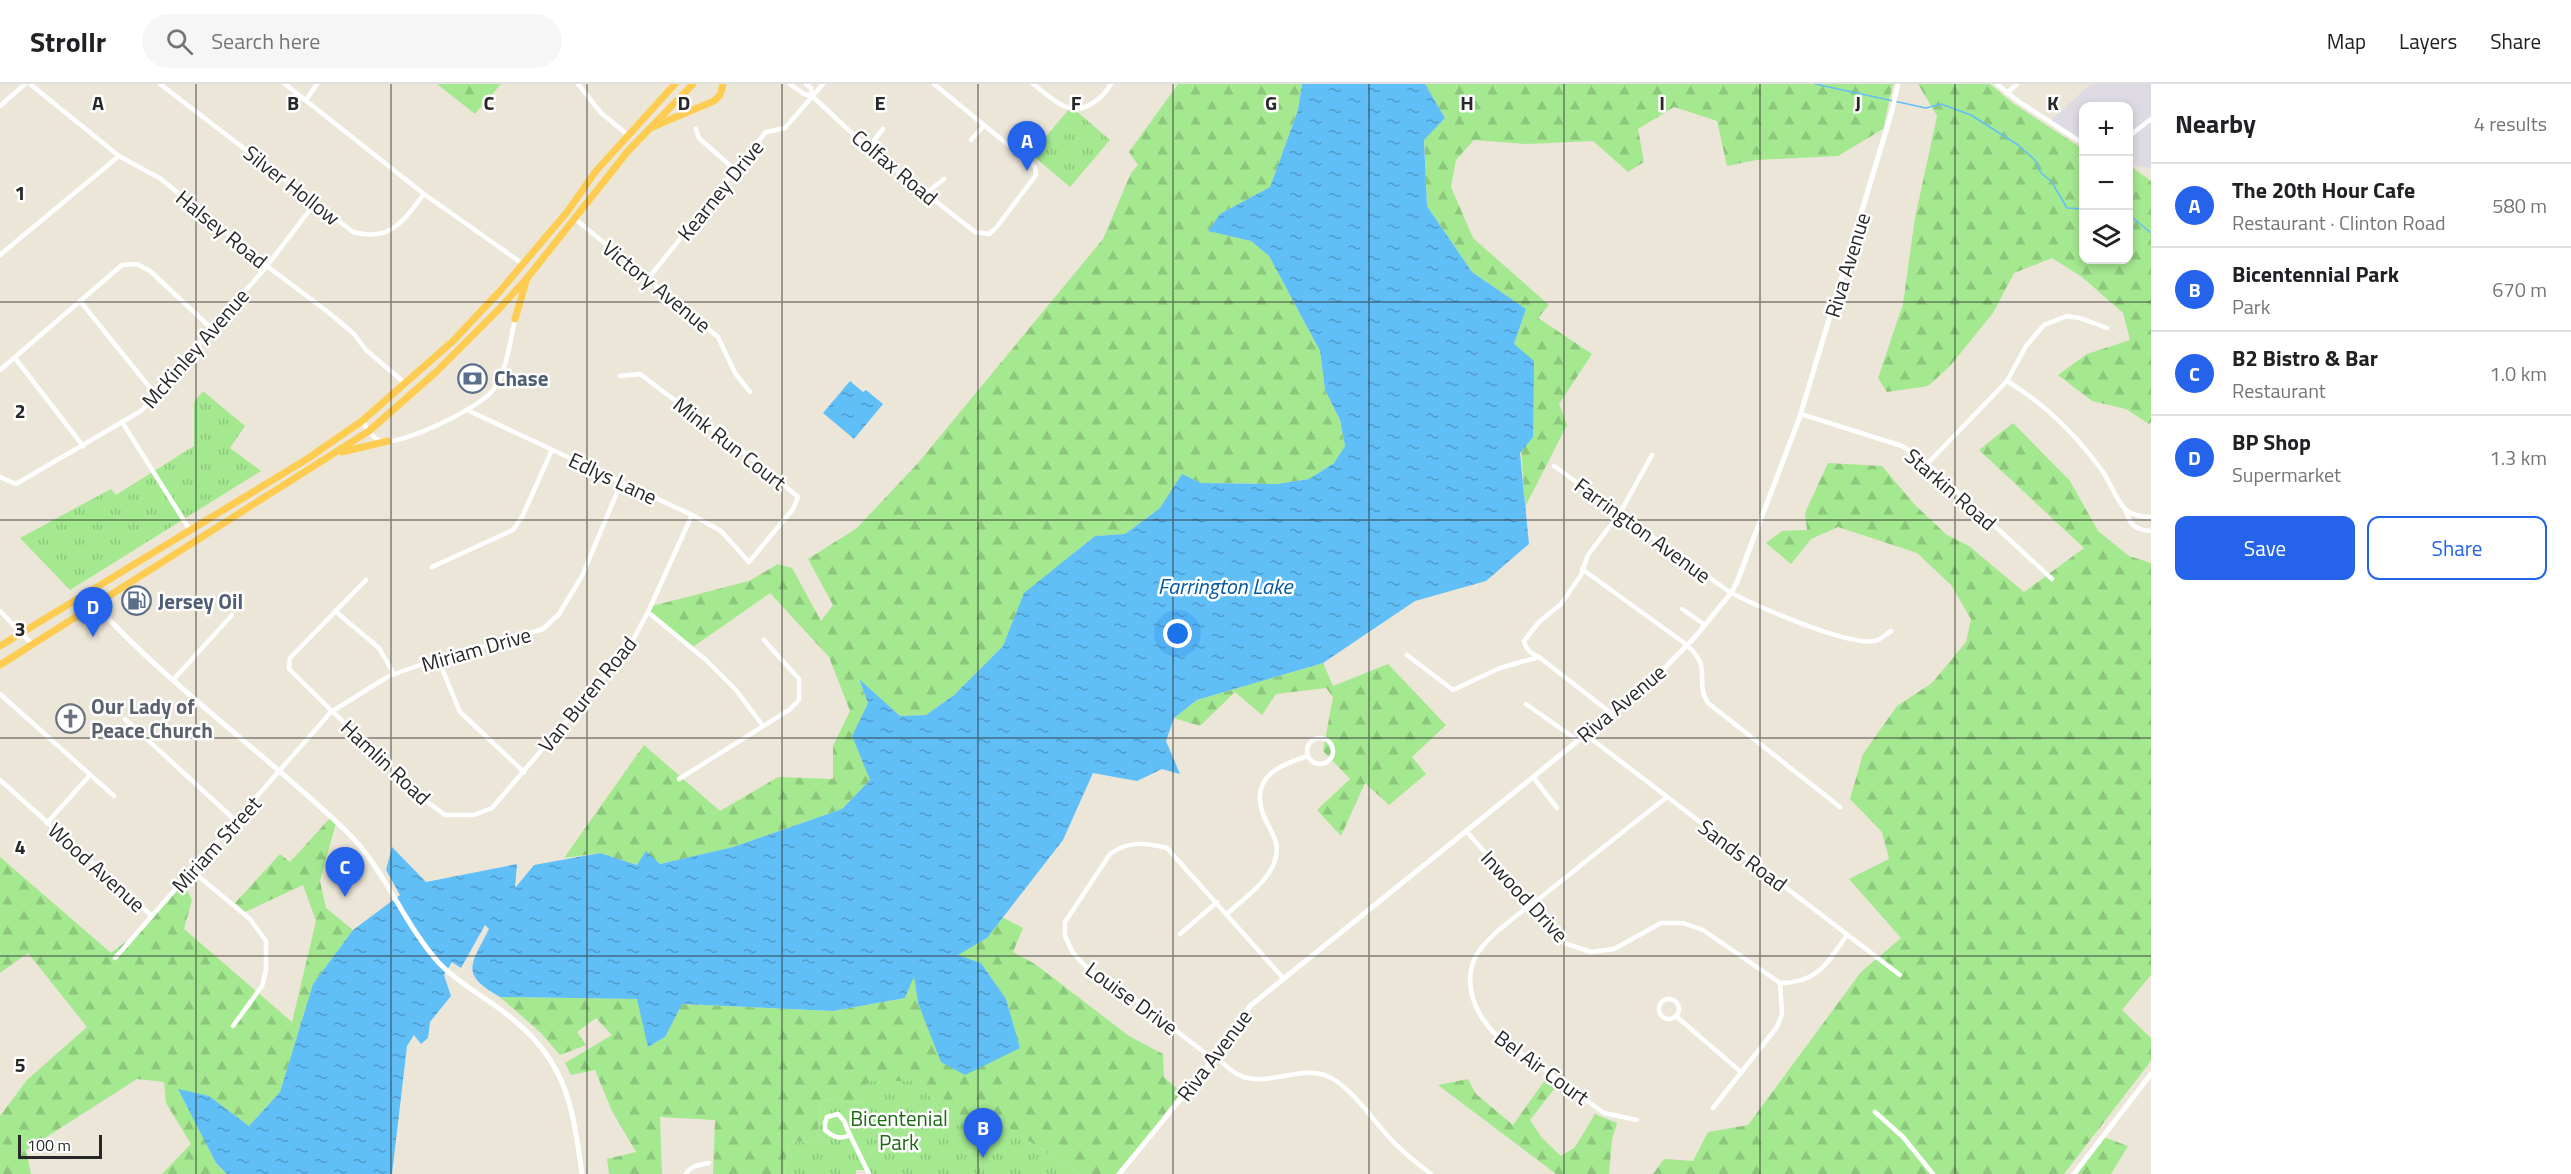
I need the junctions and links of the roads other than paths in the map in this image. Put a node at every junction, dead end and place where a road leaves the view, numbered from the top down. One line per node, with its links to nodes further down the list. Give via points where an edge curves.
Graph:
1 (25, 84): 22 (street)
2 (30, 84): 34 (street, Halsey Road)
3 (160, 84): 39 (street, Silver Hollow)
4 (285, 84): 21 (street)
5 (317, 84): 21 (street)
6 (578, 84): 30 (street, via 601,113)
7 (675, 84): 30 (highway)
8 (693, 84): 26 (highway)
9 (723, 84): 26 (highway, via 714,101)
10 (790, 84): 20 (street, Colfax Road)
11 (806, 84): 20 (street, Colfax Road)
12 (823, 84): 20 (street, Kearney Drive)
13 (934, 84): 25 (street)
14 (1034, 84): 15 (street, via 1064,106 1074,108 1089,106)
15 (1111, 84)
16 (1997, 84): 19 (street)
17 (2017, 84): 19 (street)
18 (1897, 87): 23 (street, Riva Avenue)
19 (2007, 93): 32 (street)
20 (812, 96): 33 (street, Colfax Road); 35 (street, Kearney Drive, via 784,128 766,132)
21 (306, 100): 37 (street)
22 (0, 106)
23 (1892, 111): 60 (street, Riva Avenue)
24 (2151, 119): 29 (street)
25 (984, 125): 31 (street); 38 (street, Colfax Road, via 1035,167 1036,175 996,228 981,234)
26 (648, 129): 41 (highway)
27 (696, 129): 35 (street, via 699,138)
28 (883, 129): 33 (street)
29 (2133, 133)
30 (628, 135): 40 (highway)
31 (971, 140)
32 (2079, 141)
33 (868, 148): 38 (street, Colfax Road)
34 (119, 156): 42 (street); 44 (street, Halsey Road, via 161,179)
35 (735, 170): 46 (street, Kearney Drive)
36 (944, 180): 38 (street)
37 (424, 194): 39 (street, Silver Hollow, via 392,230 367,236 353,232); 43 (street)
38 (926, 194)
39 (315, 203): 44 (street, McKinley Avenue)
40 (567, 212): 41 (highway); 43 (highway)
41 (574, 218): 45 (highway); 46 (street, Victory Avenue)
42 (0, 255)
43 (523, 264): 56 (highway, via 453,341)
44 (267, 266): 51 (street, McKinley Avenue); 56 (street, Halsey Road, via 354,334 366,350)
45 (528, 277): 48 (highway); 49 (highway)
46 (647, 280): 57 (street, Victory Avenue, via 718,337 735,373)
47 (80, 301): 51 (street, via 122,266 137,264 150,271); 52 (street); 58 (street)
48 (499, 309): 49 (highway, via 509,309); 63 (highway)
49 (515, 319): 59 (street, via 495,388 486,399)
50 (2107, 328): 55 (street, via 2080,318 2054,319 2031,340)
51 (212, 329): 58 (street, McKinley Avenue)
52 (15, 358): 53 (street); 65 (street)
53 (0, 370)
54 (620, 376): 79 (street, Mink Run Court, via 640,374 798,497 793,509)
55 (2007, 381): 69 (street); 73 (street, via 2030,395 2067,428 2102,471)
56 (406, 384): 62 (highway)
57 (750, 392)
58 (155, 394): 61 (street, McKinley Avenue, via 141,411)
59 (467, 410): 64 (street, via 410,436); 66 (street, Edlys Lane)
60 (1801, 414): 69 (street, Starkin Road, via 1902,446); 84 (street, Riva Avenue)
61 (122, 422): 65 (street, McKinley Avenue); 77 (street)
62 (360, 422): 63 (street); 77 (highway)
63 (369, 431): 64 (street, via 377,440); 67 (highway)
64 (388, 441): 67 (highway)
65 (83, 446): 71 (street, McKinley Avenue, via 16,484)
66 (552, 450): 72 (street, Edlys Lane); 80 (street, via 513,530)
67 (334, 455): 86 (highway)
68 (1652, 455): 74 (street)
69 (1927, 464): 83 (street, Starkin Road)
70 (1554, 466): 74 (street, Farrington Avenue)
71 (0, 477)
72 (621, 483): 75 (street, Edlys Lane); 101 (street, Miriam Drive, via 582,576 559,614 543,630)
73 (2126, 510): 76 (street); 78 (street, via 2133,526)
74 (1620, 513): 81 (street); 84 (street, Farrington Avenue)
75 (692, 515): 79 (street, Edlys Lane, via 721,531); 90 (street, Van Buren Road)
76 (2151, 517)
77 (190, 530): 85 (highway)
78 (2151, 531)
79 (748, 562)
80 (432, 567)
81 (1582, 569): 97 (street); 100 (street, via 1561,604 1525,638 1524,644)
82 (366, 579): 89 (street)
83 (2052, 579)
84 (1731, 593): 92 (street, Riva Avenue); 93 (street, Farrington Avenue, via 1855,639 1878,640)
85 (86, 594): 86 (street); 94 (highway)
86 (95, 604): 96 (highway); 104 (street)
87 (1682, 609): 92 (street)
88 (0, 611): 94 (street)
89 (335, 611): 103 (street, via 379,648); 107 (street, Hamlin Road, via 290,658 289,665 292,674)
90 (648, 612): 110 (street, via 713,667); 115 (street, Van Buren Road, via 628,649)
91 (232, 615): 104 (street)
92 (1705, 625): 97 (street, Riva Avenue)
93 (1891, 631)
94 (20, 633): 96 (street); 98 (highway)
95 (764, 640): 110 (street, via 799,679 801,687 799,700)
96 (32, 644): 102 (highway)
97 (1687, 645): 108 (street, Riva Avenue, via 1653,680); 122 (street, via 1701,666 1702,690 1708,702)
98 (0, 646)
99 (1407, 655): 100 (street, via 1453,690 1500,668)
100 (1539, 657): 108 (street)
101 (438, 659): 103 (street, Miriam Drive); 115 (street, via 460,712)
102 (0, 665)
103 (394, 674): 107 (street, Miriam Drive)
104 (174, 679): 114 (street)
105 (0, 694): 116 (street)
106 (1526, 704): 112 (street)
107 (332, 712): 114 (street, Miriam Drive); 115 (street, Hamlin Road, via 418,795 445,814 474,814 492,808)
108 (1611, 713): 111 (street, Riva Avenue)
109 (125, 719): 124 (street)
110 (764, 726): 119 (street)
111 (1585, 734): 112 (street, Riva Avenue); 121 (street, Sands Road)
112 (1577, 740): 117 (street, Riva Avenue)
113 (1308, 756): 113 (street, via 1316,763 1324,763 1332,755 1332,747 1324,739 1316,739 1308,747); 130 (street, via 1284,763 1267,777 1260,798 1262,812 1275,835 1274,863 1266,877)
114 (281, 772): 124 (street, Miriam Street); 148 (street, via 346,831 382,875 440,963 515,1021 546,1052 567,1093)
115 (524, 772)
116 (90, 775): 120 (street); 125 (street)
117 (1533, 777): 123 (street); 126 (street, Riva Avenue)
118 (0, 780): 125 (street, Wood Avenue)
119 (679, 780)
120 (114, 796)
121 (1667, 797): 129 (street, Bel Air Court); 133 (street, Sands Road)
122 (1840, 807)
123 (1557, 808)
124 (236, 821): 127 (street, Miriam Street)
125 (47, 822): 131 (street, Wood Avenue)
126 (1467, 832): 129 (street, Inwood Drive); 136 (street, Riva Avenue)
127 (192, 871): 131 (street, Miriam Street); 139 (street, via 250,919 266,941 262,987)
128 (1217, 902): 130 (street, Louise Drive); 132 (street); 140 (street, Louise Drive, via 1167,848 1131,843 1110,854 1065,922 1065,936 1073,953 1087,968)
129 (1531, 905): 137 (street, Inwood Drive, via 1564,943 1591,951 1614,949 1661,923 1683,923 1703,930); 145 (street, Bel Air Court, via 1498,932 1474,960 1471,987 1482,1021 1604,1113)
130 (1227, 914): 136 (street, Louise Drive)
131 (152, 916): 134 (street, Wood Avenue)
132 (1180, 934)
133 (1847, 935): 135 (street, Sands Road); 137 (street, via 1822,970 1798,983)
134 (115, 958)
135 (1900, 975)
136 (1284, 979): 140 (street, Riva Avenue, via 1250,1006)
137 (1780, 983): 141 (street, via 1782,1014 1777,1028)
138 (1676, 1016): 138 (street, via 1677,1003 1671,999 1663,1001 1661,1016); 141 (street)
139 (233, 1026)
140 (1214, 1057): 151 (street, Riva Avenue); 152 (street, Louise Drive, via 1233,1072 1252,1079 1311,1072 1330,1077)
141 (1742, 1072): 143 (street)
142 (2151, 1074): 154 (street)
143 (1713, 1108)
144 (1875, 1112): 153 (street, via 1903,1137)
145 (1637, 1120)
146 (850, 1135): 146 (street, via 832,1136 825,1130 827,1117 838,1114); 150 (street)
147 (709, 1163): 149 (street, via 696,1165)
148 (582, 1174)
149 (686, 1174)
150 (869, 1174)
151 (1119, 1174)
152 (1431, 1174)
153 (1933, 1174)
154 (2074, 1174)

